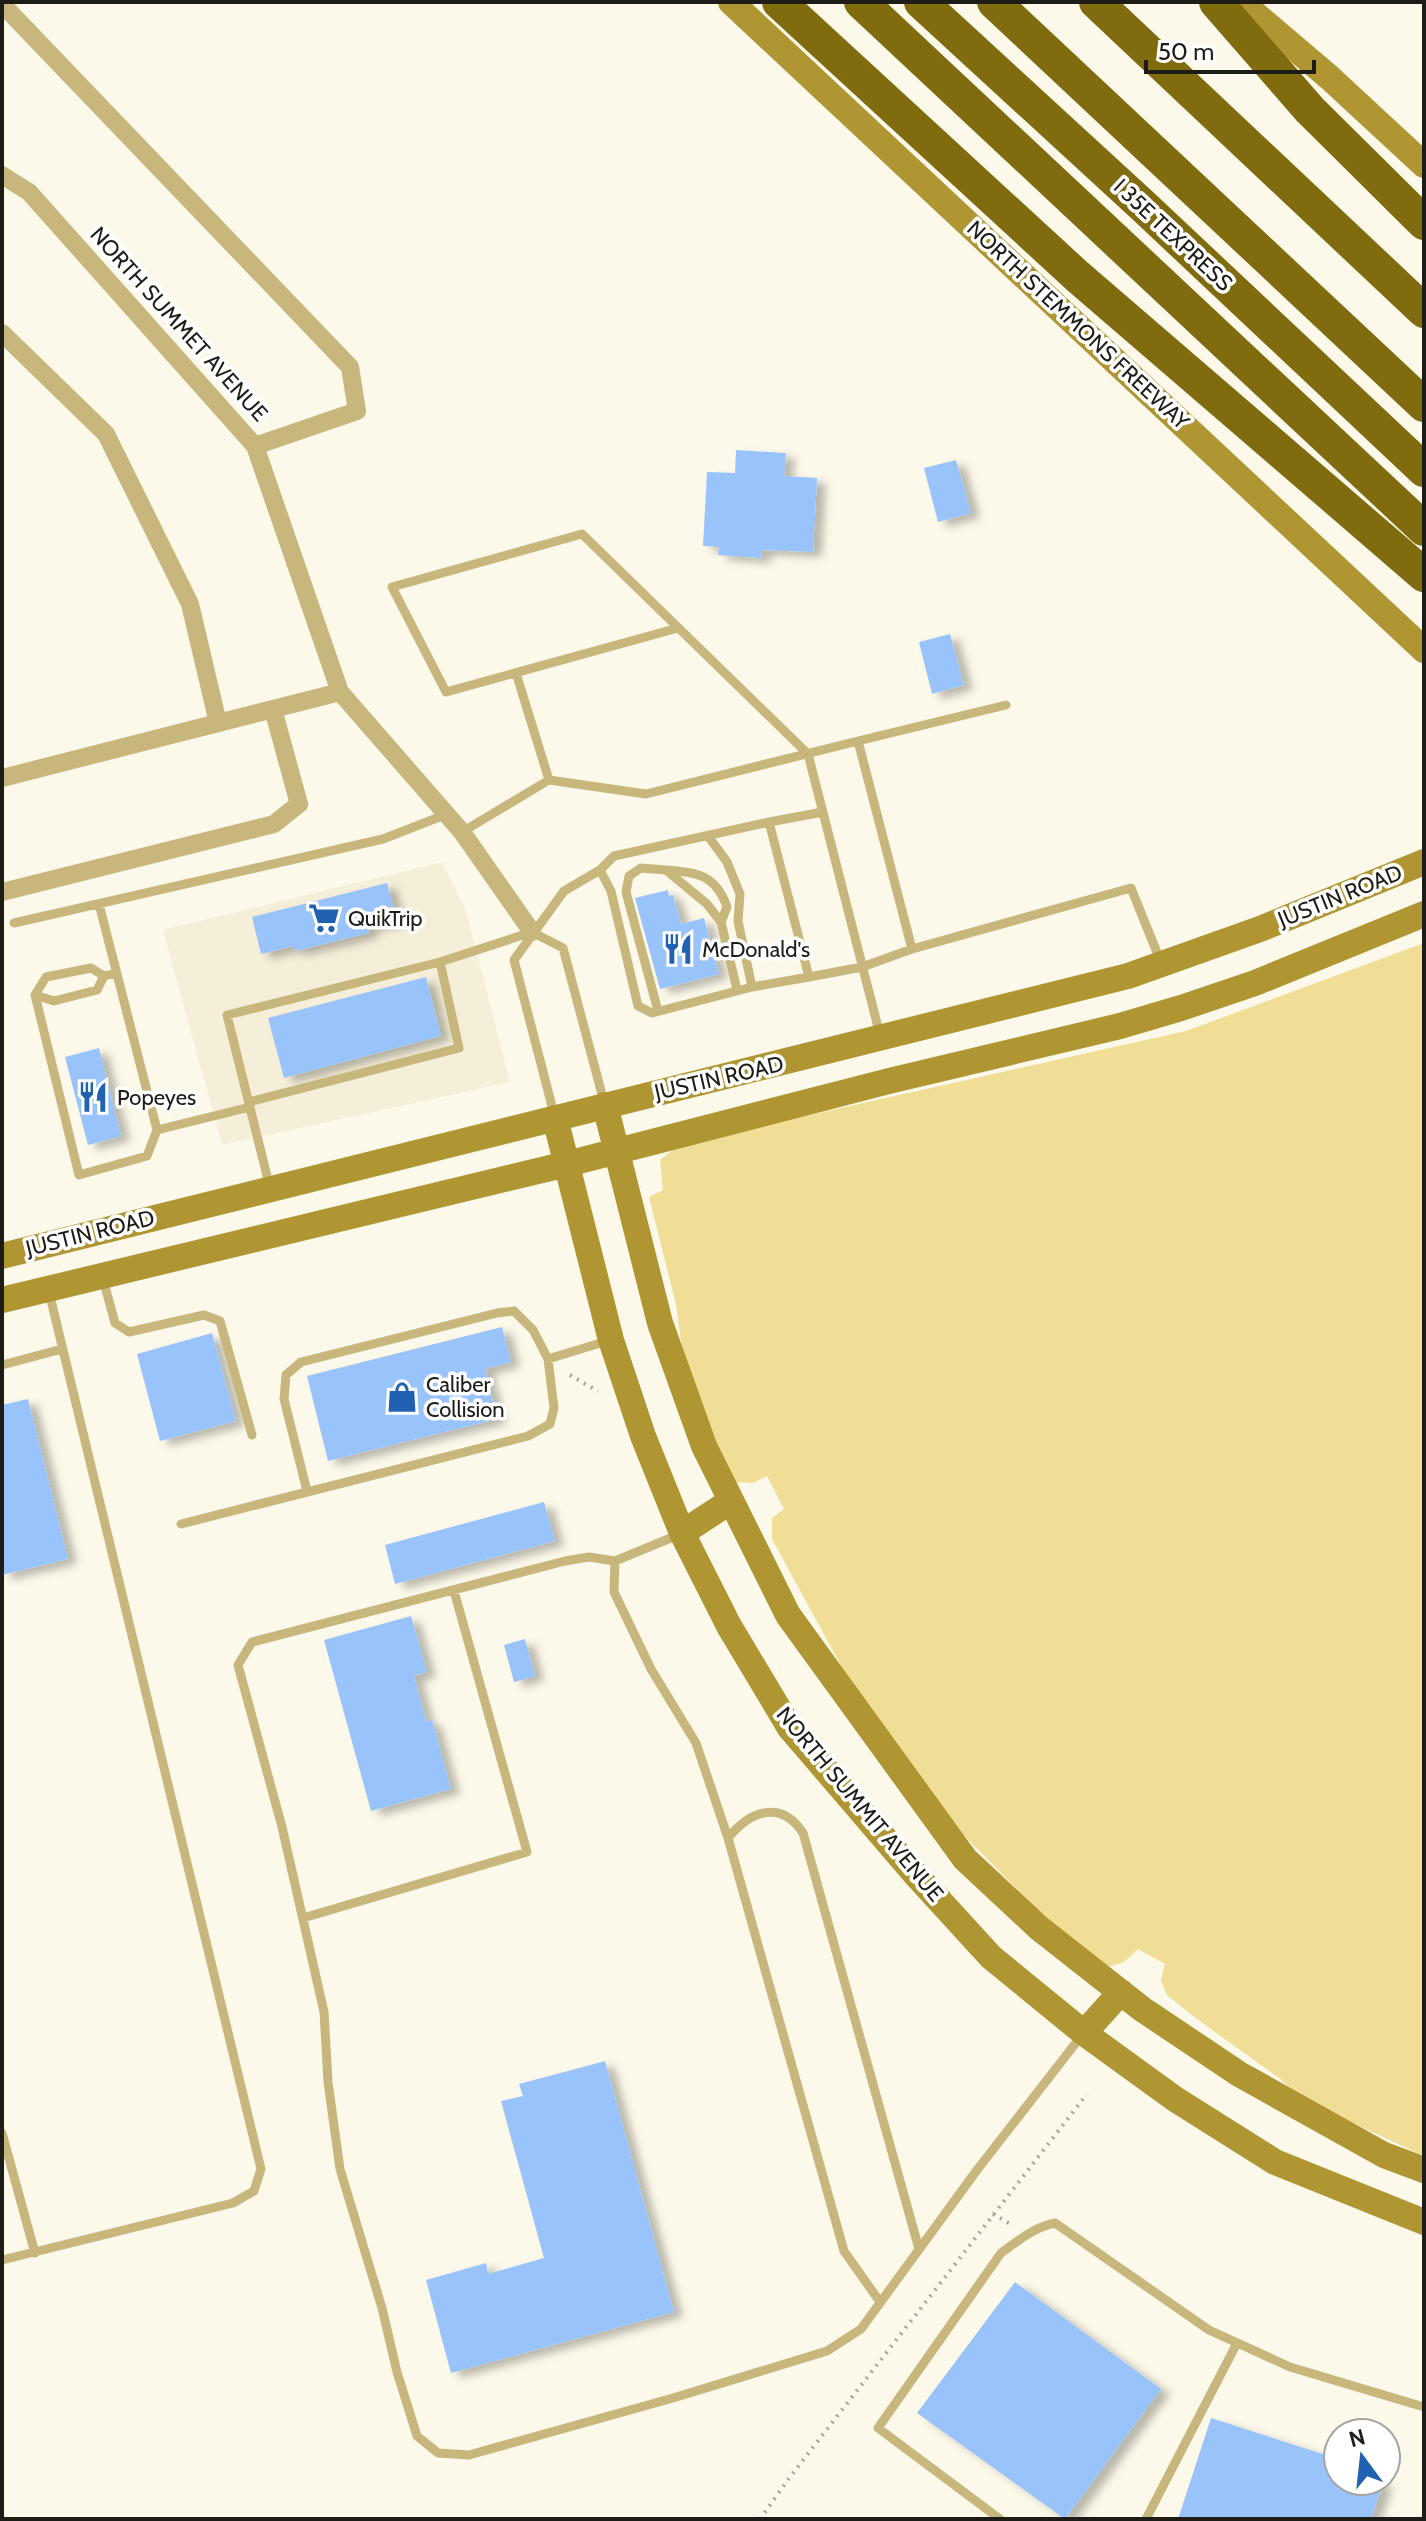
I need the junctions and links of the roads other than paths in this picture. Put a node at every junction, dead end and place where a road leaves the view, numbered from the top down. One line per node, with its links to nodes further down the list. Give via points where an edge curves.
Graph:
1 (731, 2): 21 (main road, NORTH STEMMONS FREEWAY)
2 (779, 2): 19 (highway, via 1077,276)
3 (861, 2): 18 (highway)
4 (921, 2): 17 (highway, I 35E TEXPRESS)
5 (994, 2): 15 (highway)
6 (1096, 2): 13 (highway)
7 (1216, 2): 12 (highway, via 1310,110)
8 (1241, 2): 10 (main road)
9 (2, 4): 16 (street, via 350,367 357,411)
10 (1424, 165)
11 (2, 175): 16 (street, NORTH SUMMET AVENUE, via 29,192)
12 (1424, 223)
13 (1424, 311)
14 (2, 333): 26 (street, via 106,434 190,604)
15 (1424, 405)
16 (255, 446): 23 (street, NORTH SUMMET AVENUE)
17 (1424, 470)
18 (1424, 529)
19 (1424, 575)
20 (678, 628): 22 (lane); 22 (lane, via 582,534 392,587 446,692); 28 (lane)
21 (1424, 650)
22 (516, 673): 30 (lane)
23 (340, 692): 25 (street); 32 (street, NORTH SUMMET AVENUE)
24 (1006, 705): 27 (lane)
25 (273, 709): 26 (street); 39 (street, via 299,804 274,824)
26 (218, 723): 29 (street)
27 (858, 741): 28 (lane); 45 (lane)
28 (808, 754): 30 (lane, via 646,794); 31 (lane)
29 (2, 778)
30 (549, 780): 34 (lane)
31 (823, 812): 33 (lane); 48 (lane)
32 (447, 814): 34 (street, NORTH SUMMET AVENUE); 40 (lane, via 383,839)
33 (769, 822): 35 (lane); 51 (lane)
34 (462, 832): 44 (street, NORTH SUMMET AVENUE)
35 (708, 836): 37 (lane, via 614,856); 52 (lane, via 727,862 740,894 738,921)
36 (1424, 862): 47 (main road, JUSTIN ROAD)
37 (600, 870): 44 (lane, via 564,891); 55 (lane, via 611,891 638,1006)
38 (666, 870): 42 (lane); 42 (lane, via 696,874 716,884 727,907); 55 (lane, via 641,868 626,885)
39 (2, 892)
40 (99, 904): 43 (lane); 49 (lane)
41 (1424, 914): 61 (main road, JUSTIN ROAD, via 1306,964 1120,1026)
42 (721, 922): 53 (lane)
43 (14, 923)
44 (532, 932): 46 (lane); 58 (lane, via 563,948); 59 (lane, via 514,960)
45 (912, 949): 47 (lane, via 1131,888); 48 (lane)
46 (440, 962): 57 (lane, via 459,1048); 57 (lane, via 227,1015)
47 (1162, 965): 56 (main road, JUSTIN ROAD)
48 (862, 967): 51 (lane); 56 (lane)
49 (116, 973): 50 (lane); 60 (lane)
50 (104, 976): 54 (lane, via 97,990 54,1001); 54 (lane, via 91,968 46,977)
51 (809, 977): 52 (lane)
52 (752, 987): 53 (lane)
53 (737, 990): 55 (lane)
54 (35, 995): 60 (lane, via 79,1175 147,1156)
55 (658, 1011)
56 (881, 1038): 58 (main road, JUSTIN ROAD)
57 (250, 1104): 60 (lane); 63 (lane)
58 (605, 1105): 59 (main road, JUSTIN ROAD); 61 (main road, NORTH SUMMIT AVENUE)
59 (555, 1118): 62 (main road, NORTH SUMMIT AVENUE); 63 (main road, JUSTIN ROAD)
60 (157, 1130)
61 (618, 1150): 62 (main road, JUSTIN ROAD); 74 (main road, NORTH SUMMIT AVENUE, via 660,1323 704,1446)
62 (567, 1164): 65 (main road, JUSTIN ROAD); 68 (main road, NORTH SUMMIT AVENUE)
63 (271, 1188): 64 (main road, JUSTIN ROAD)
64 (2, 1256)
65 (102, 1276): 66 (main road, JUSTIN ROAD); 72 (lane, via 115,1323 129,1332 204,1315 220,1321)
66 (48, 1289): 67 (main road, JUSTIN ROAD); 69 (lane)
67 (2, 1300)
68 (611, 1340): 70 (lane); 76 (main road, NORTH SUMMIT AVENUE)
69 (62, 1349): 71 (lane); 87 (lane, via 261,2169 254,2191 233,2203)
70 (548, 1359): 73 (lane, via 554,1408 550,1424 528,1436); 73 (lane, via 533,1330 514,1311 301,1362 286,1375 284,1399)
71 (2, 1365)
72 (252, 1435)
73 (307, 1491): 75 (lane)
74 (731, 1501): 76 (main road); 81 (main road, NORTH SUMMIT AVENUE, via 788,1615 965,1859 1039,1928)
75 (181, 1524)
76 (682, 1533): 77 (lane); 82 (main road, NORTH SUMMIT AVENUE, via 790,1728 991,1957)
77 (615, 1561): 78 (lane, via 565,1561); 79 (lane, via 614,1592 651,1669 696,1743)
78 (454, 1591): 80 (lane, via 252,1642 238,1665); 80 (lane, via 527,1852)
79 (728, 1838): 86 (lane, via 742,1823 766,1812 786,1816 803,1833); 89 (lane, via 844,2251)
80 (303, 1918): 89 (lane, via 324,2012 340,2169 417,2436 438,2453 469,2455 827,2351 861,2329)
81 (1121, 1992): 82 (main road); 84 (main road, NORTH SUMMIT AVENUE, via 1239,2074 1384,2155)
82 (1084, 2033): 85 (main road, NORTH SUMMIT AVENUE, via 1275,2162); 86 (lane)
83 (2, 2133): 87 (lane)
84 (1424, 2170)
85 (1424, 2222)
86 (919, 2249): 89 (lane)
87 (35, 2253): 88 (lane)
88 (2, 2260)
89 (880, 2302)
90 (1237, 2343): 91 (lane, via 1290,2367); 92 (lane, via 1209,2330 1055,2223 1029,2232 1001,2253 878,2428); 93 (lane)
91 (1424, 2407)
92 (1000, 2519)
93 (1146, 2519)

